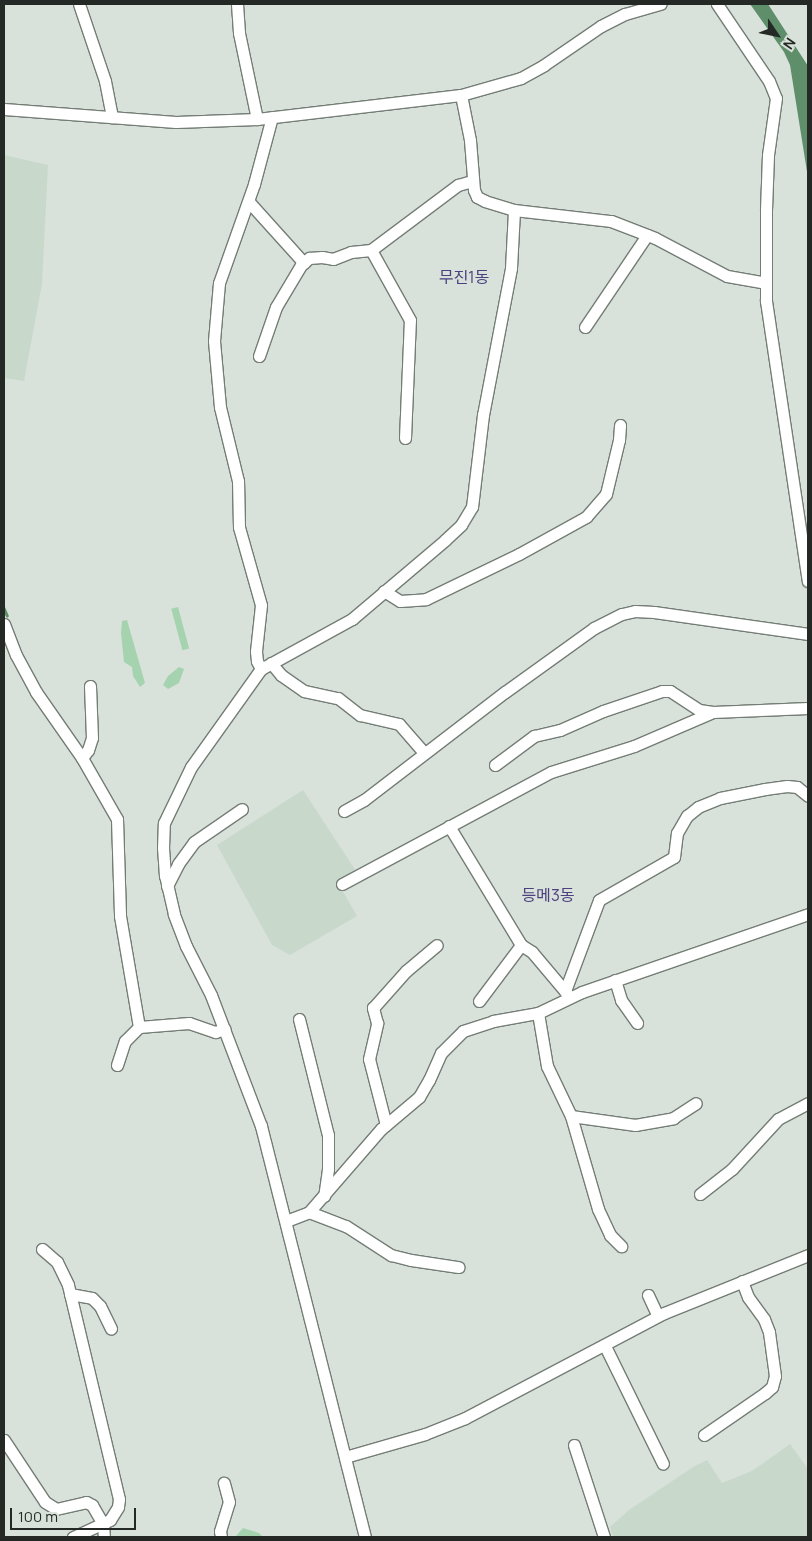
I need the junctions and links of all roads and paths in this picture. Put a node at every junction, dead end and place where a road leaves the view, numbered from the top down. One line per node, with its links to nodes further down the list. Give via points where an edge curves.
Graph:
1 (79, 4): 7 (street, via 105,80)
2 (237, 4): 9 (street, via 239,34)
3 (661, 4): 5 (street, via 625,14 601,26 521,78)
4 (717, 4): 16 (street, via 769,81 776,98 768,155)
5 (462, 95): 8 (street); 10 (street, via 470,140)
6 (4, 109): 7 (street)
7 (112, 117): 9 (street, via 176,122)
8 (272, 117): 9 (street); 11 (street)
9 (257, 119)
10 (472, 181): 12 (street, via 478,197); 14 (street, via 458,185)
11 (249, 202): 15 (street); 27 (street, via 219,283 214,341 220,407 238,481 239,527 262,605 256,651)
12 (514, 210): 13 (street, via 611,220); 22 (street, via 511,268 483,415 472,507 461,525)
13 (647, 235): 16 (street, via 727,276); 17 (street)
14 (371, 250): 15 (street, via 358,250 333,259 310,258); 20 (street, via 410,320)
15 (304, 263): 18 (street, via 276,307)
16 (764, 282): 21 (street)
17 (585, 327)
18 (259, 356)
19 (620, 424): 22 (street, via 606,494 586,518 426,599 400,601)
20 (405, 438)
21 (808, 581)
22 (384, 591): 26 (street, via 352,619)
23 (4, 624): 25 (street)
24 (808, 634): 31 (street, via 654,612 622,614 594,628)
25 (6, 638): 32 (street, via 36,692)
26 (271, 663): 27 (street); 31 (street, via 281,676 304,691 338,698 360,715 399,724)
27 (261, 669): 39 (street, via 191,767 164,823 162,848)
28 (90, 686): 32 (street, via 92,738)
29 (808, 708): 30 (street)
30 (713, 712): 33 (street, via 699,710 670,691 662,691 560,730 534,736); 37 (street, via 634,746 551,772)
31 (424, 753): 36 (street)
32 (82, 758): 49 (street, via 117,818 120,916)
33 (495, 765)
34 (808, 796): 44 (street, via 787,786 720,798 698,807 681,823 674,857 599,900)
35 (242, 809): 39 (street, via 194,842 178,864)
36 (344, 812)
37 (449, 826): 38 (street); 42 (street)
38 (342, 884)
39 (168, 886): 50 (street, via 186,946)
40 (808, 914): 43 (street)
41 (437, 945): 55 (street, via 406,970 373,1008 377,1023 369,1059)
42 (521, 945): 44 (street, via 532,952); 45 (street)
43 (615, 980): 44 (street); 48 (street, via 621,1000)
44 (567, 994): 46 (street)
45 (479, 1001)
46 (538, 1013): 54 (street, via 547,1066); 55 (street, via 493,1021 463,1031 440,1053 419,1097)
47 (299, 1019): 57 (street, via 328,1134)
48 (637, 1023)
49 (139, 1027): 50 (street, via 189,1023 215,1032); 51 (street, via 125,1041)
50 (225, 1030): 59 (street, via 261,1126)
51 (117, 1065)
52 (696, 1103): 54 (street, via 672,1118 635,1125)
53 (808, 1103): 56 (street, via 778,1119 732,1169)
54 (570, 1116): 60 (street, via 598,1209 610,1234)
55 (386, 1124): 57 (street)
56 (700, 1194)
57 (324, 1196): 58 (street)
58 (309, 1212): 59 (street); 63 (street, via 346,1226 391,1255)
59 (286, 1221): 73 (street)
60 (621, 1246)
61 (42, 1249): 65 (street, via 62,1269)
62 (808, 1255): 64 (street)
63 (458, 1267)
64 (742, 1281): 67 (street); 70 (street, via 769,1332 775,1376 772,1387 765,1393)
65 (70, 1294): 68 (street, via 92,1298 100,1306); 76 (street, via 119,1499 115,1514)
66 (648, 1295): 67 (street)
67 (658, 1316): 69 (street)
68 (111, 1329)
69 (605, 1346): 73 (street, via 449,1425); 74 (street)
70 (704, 1435)
71 (4, 1440): 76 (street, via 19,1466 50,1506 56,1510 86,1502 92,1505)
72 (574, 1446): 81 (street)
73 (345, 1457): 80 (street)
74 (663, 1464)
75 (224, 1484): 79 (street, via 228,1502)
76 (103, 1524): 77 (street); 78 (street)
77 (73, 1537)
78 (104, 1537)
79 (221, 1537)
80 (365, 1537)
81 (604, 1537)

